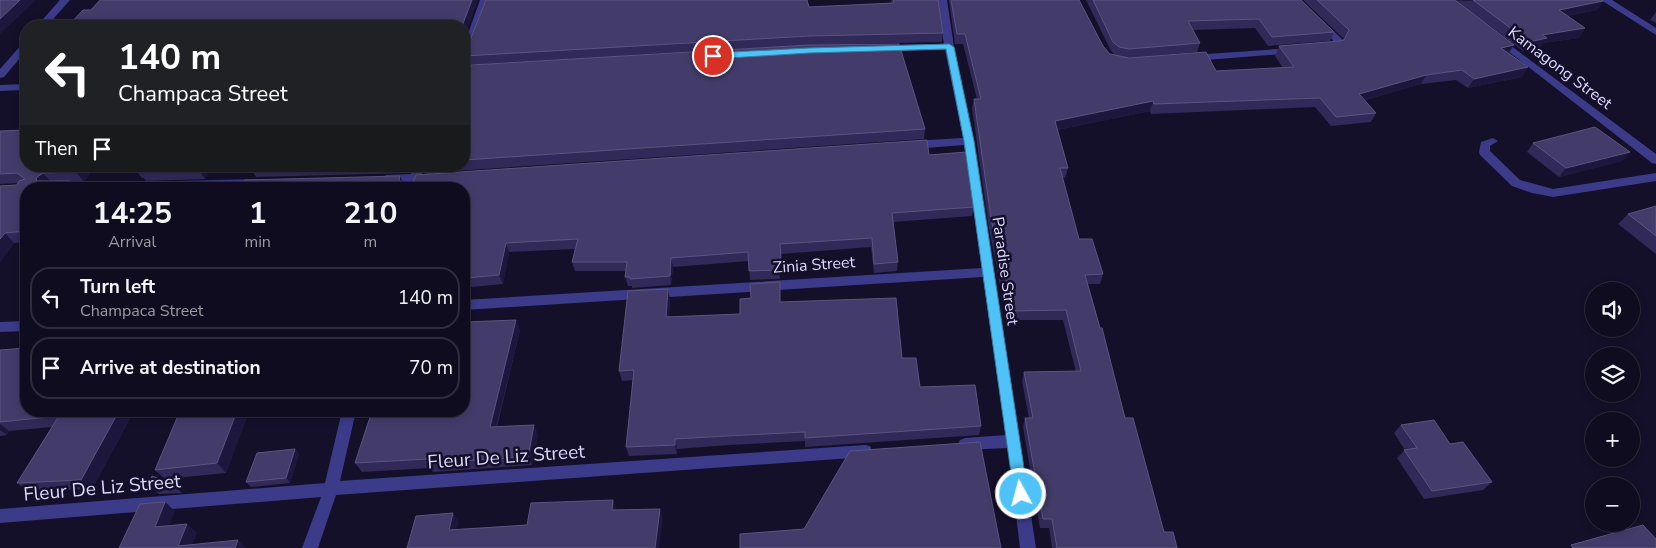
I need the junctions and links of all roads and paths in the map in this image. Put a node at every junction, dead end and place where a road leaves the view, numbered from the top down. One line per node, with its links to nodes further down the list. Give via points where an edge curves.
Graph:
1 (65, 0): 7 (street)
2 (485, 0): 10 (street)
3 (942, 0): 11 (street, Paradise Street)
4 (1295, 0): 14 (street, via 1338,40 1335,46)
5 (1626, 0): 6 (street)
6 (1609, 2): 8 (street)
7 (47, 20)
8 (1656, 32)
9 (1493, 36): 23 (street, Kamagong Street)
10 (470, 41)
11 (949, 47): 12 (street); 20 (street, Paradise Street)
12 (875, 49)
13 (20, 52): 17 (street)
14 (1185, 58)
15 (493, 68): 16 (street)
16 (470, 70)
17 (0, 75)
18 (20, 87): 19 (street)
19 (0, 88)
20 (969, 141): 22 (street); 29 (street, Paradise Street)
21 (1493, 141): 25 (street, via 1485,144 1484,152 1516,183 1532,189 1553,193)
22 (900, 146)
23 (1656, 160)
24 (444, 176): 28 (street)
25 (1656, 177)
26 (375, 180): 27 (street)
27 (394, 182)
28 (421, 182)
29 (988, 272): 30 (street, Zinia Street); 34 (street, Paradise Street)
30 (470, 305)
31 (20, 326): 32 (street)
32 (0, 327)
33 (348, 417): 37 (street)
34 (1014, 441): 35 (street); 40 (street, Paradise Street)
35 (955, 445)
36 (876, 451): 37 (street, Fleur De Liz Street)
37 (330, 489): 38 (street, Fleur De Liz Street); 39 (street)
38 (0, 516)
39 (310, 548)
40 (1028, 548)

